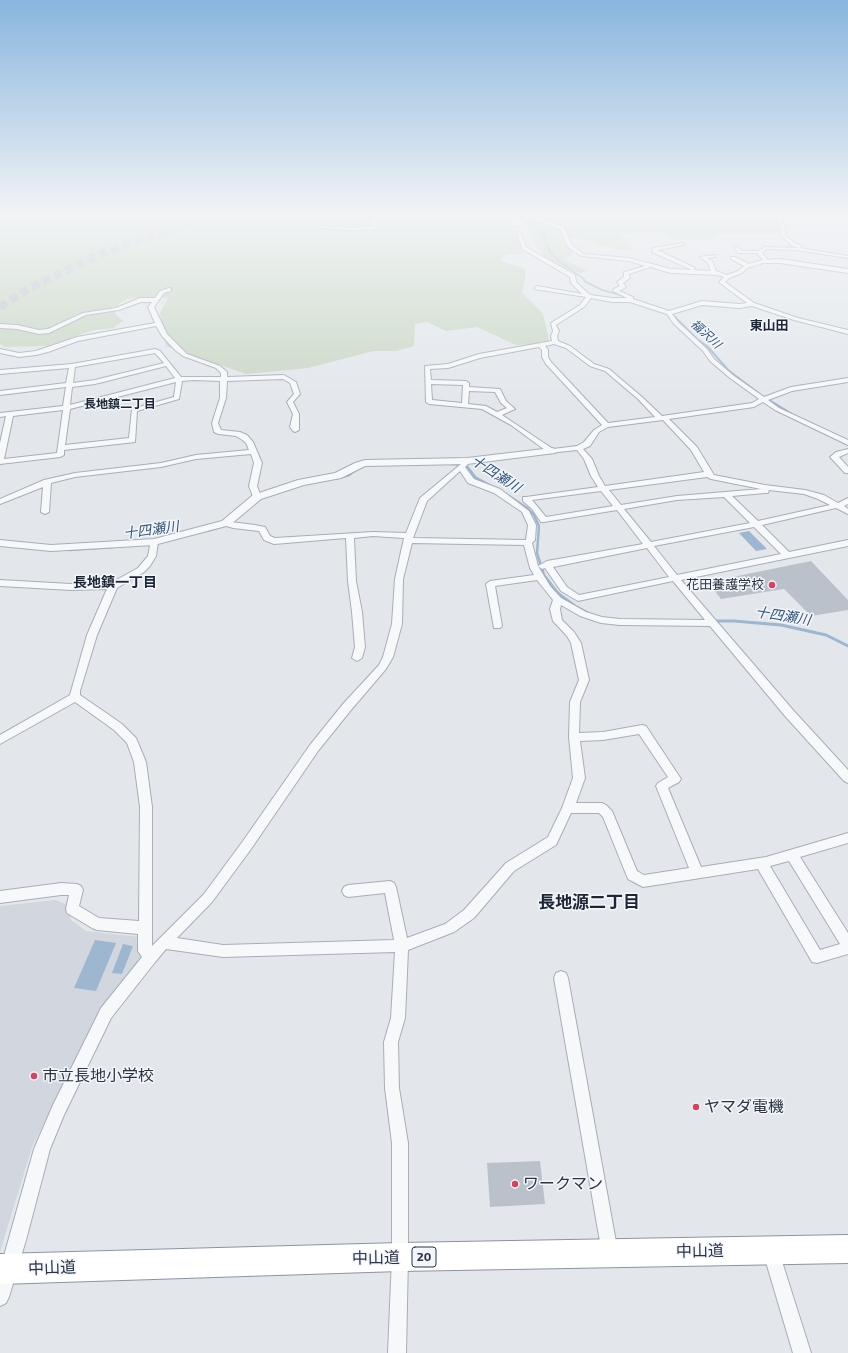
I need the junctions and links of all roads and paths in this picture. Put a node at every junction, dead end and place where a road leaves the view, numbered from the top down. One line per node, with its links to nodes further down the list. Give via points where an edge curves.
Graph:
1 (573, 278): 6 (street, via 574,282)
2 (627, 278): 8 (street, via 620,282 623,287 616,291)
3 (727, 278): 9 (street, via 722,282)
4 (537, 288): 6 (street)
5 (169, 290): 7 (street, via 162,292)
6 (589, 296): 8 (street); 14 (street, via 582,306 553,324)
7 (156, 300): 11 (street, via 151,308); 12 (street, via 140,300 116,310 85,314 39,332)
8 (631, 300): 10 (street)
9 (752, 304): 10 (street, via 739,306 702,303); 13 (street, via 796,320)
10 (668, 313): 27 (street, via 712,360)
11 (158, 324): 16 (street, via 77,339 36,353 19,355); 20 (street, via 177,349 218,367 224,372)
12 (0, 326)
13 (848, 332)
14 (556, 342): 15 (street); 33 (street, via 568,347 592,365 607,370)
15 (541, 345): 23 (street, via 479,356 448,366 427,367); 34 (street, via 548,363)
16 (0, 351)
17 (168, 364): 18 (street, via 155,351); 21 (street); 24 (street, via 95,382)
18 (72, 366): 19 (street); 24 (street)
19 (0, 372)
20 (224, 378): 21 (street); 35 (street, via 284,377 291,380 297,394 290,402 296,414); 44 (street, via 223,398 216,423 218,432 244,437)
21 (179, 379): 29 (street); 40 (street, via 177,398 134,410 132,440)
22 (848, 380): 27 (street, via 791,389)
23 (428, 382): 25 (street, via 466,383); 28 (street, via 429,402)
24 (70, 385): 26 (street); 29 (street)
25 (466, 389): 28 (street); 31 (street, via 498,390 504,402 512,409)
26 (0, 393)
27 (764, 400): 33 (street, via 754,405); 38 (street)
28 (465, 405): 31 (street, via 484,407)
29 (66, 408): 30 (street); 40 (street)
30 (10, 414): 32 (street); 37 (street)
31 (497, 414): 42 (street)
32 (0, 415)
33 (662, 418): 34 (street); 48 (street, via 694,449)
34 (606, 425): 41 (street, via 596,431 587,444)
35 (295, 430)
36 (848, 434): 38 (street)
37 (2, 438): 45 (street)
38 (837, 438): 39 (street)
39 (848, 443)
40 (62, 448): 45 (street, via 60,455)
41 (579, 448): 42 (street); 51 (street, via 588,459 594,476)
42 (552, 451): 46 (street)
43 (848, 451): 47 (street, via 834,457)
44 (253, 452): 49 (street, via 97,471); 53 (street, via 258,463 253,486)
45 (0, 461)
46 (464, 464): 53 (street, via 365,463 338,476 302,482); 60 (street, via 471,481 497,491); 64 (street, via 423,500)
47 (848, 471)
48 (709, 474): 50 (street, via 711,477); 51 (street)
49 (47, 482): 55 (street); 58 (street)
50 (765, 487): 52 (street, via 765,491); 56 (street, via 805,492)
51 (603, 488): 57 (street); 60 (street, via 526,499 535,507)
52 (726, 494): 57 (street, via 677,498); 62 (street)
53 (257, 497): 61 (street)
54 (848, 500): 56 (street, via 844,504)
55 (0, 502)
56 (836, 505): 59 (street); 62 (street)
57 (620, 509): 60 (street); 69 (street)
58 (46, 512)
59 (848, 512)
60 (537, 522): 67 (street)
61 (226, 523): 63 (street, via 255,526 274,541); 66 (street)
62 (756, 523): 69 (street); 70 (street)
63 (350, 536): 64 (street, via 373,534); 80 (street, via 350,565 360,647)
64 (409, 538): 67 (street); 93 (street, via 399,579 397,624 383,667 314,748 208,898)
65 (0, 542): 66 (street, via 51,548)
66 (154, 542): 76 (street, via 152,556 147,564)
67 (528, 543): 72 (street)
68 (848, 543): 70 (street)
69 (648, 544): 71 (street); 74 (street)
70 (787, 555): 74 (street)
71 (547, 564): 72 (street); 74 (street, via 564,589 578,598)
72 (534, 568): 73 (street)
73 (540, 577): 77 (street); 79 (street, via 490,584)
74 (675, 578): 78 (street)
75 (0, 583): 76 (street, via 71,587)
76 (113, 586): 81 (street, via 92,635)
77 (558, 600): 78 (street, via 583,614 601,620); 82 (street, via 558,621 576,643 584,680 575,702)
78 (712, 623): 84 (street)
79 (497, 626)
80 (357, 658)
81 (75, 698): 83 (street); 92 (street, via 118,727 132,741 140,762 146,807)
82 (574, 737): 85 (street, via 579,778); 89 (street, via 603,736 642,729 675,779 662,786)
83 (0, 740)
84 (848, 778)
85 (568, 808): 89 (street, via 602,808 608,814 632,875 643,881); 95 (street, via 552,841 510,867 469,914 449,928)
86 (848, 838): 87 (street)
87 (791, 854): 88 (street); 94 (street)
88 (761, 862): 89 (street); 96 (street, via 817,957)
89 (698, 872)
90 (348, 890): 95 (street, via 390,887)
91 (0, 896): 92 (street, via 61,889 77,890 72,908 97,924)
92 (145, 928): 97 (street, via 145,951)
93 (165, 943): 95 (street, via 224,951); 97 (street)
94 (848, 945)
95 (402, 946): 102 (street, via 398,1018 391,1042 392,1088 400,1143)
96 (848, 948)
97 (151, 956): 103 (street, via 106,1013 58,1110 42,1149 18,1240)
98 (561, 978): 101 (street)
99 (848, 1249): 100 (highway, 中山道 / 20)
100 (771, 1250): 101 (highway, 中山道 / 20); 106 (street)
101 (610, 1253): 102 (highway, 中山道 / 20)
102 (400, 1257): 103 (highway, 中山道 / 20); 105 (street)
103 (4, 1269): 104 (street)
104 (0, 1298)
105 (397, 1353)
106 (802, 1353)

